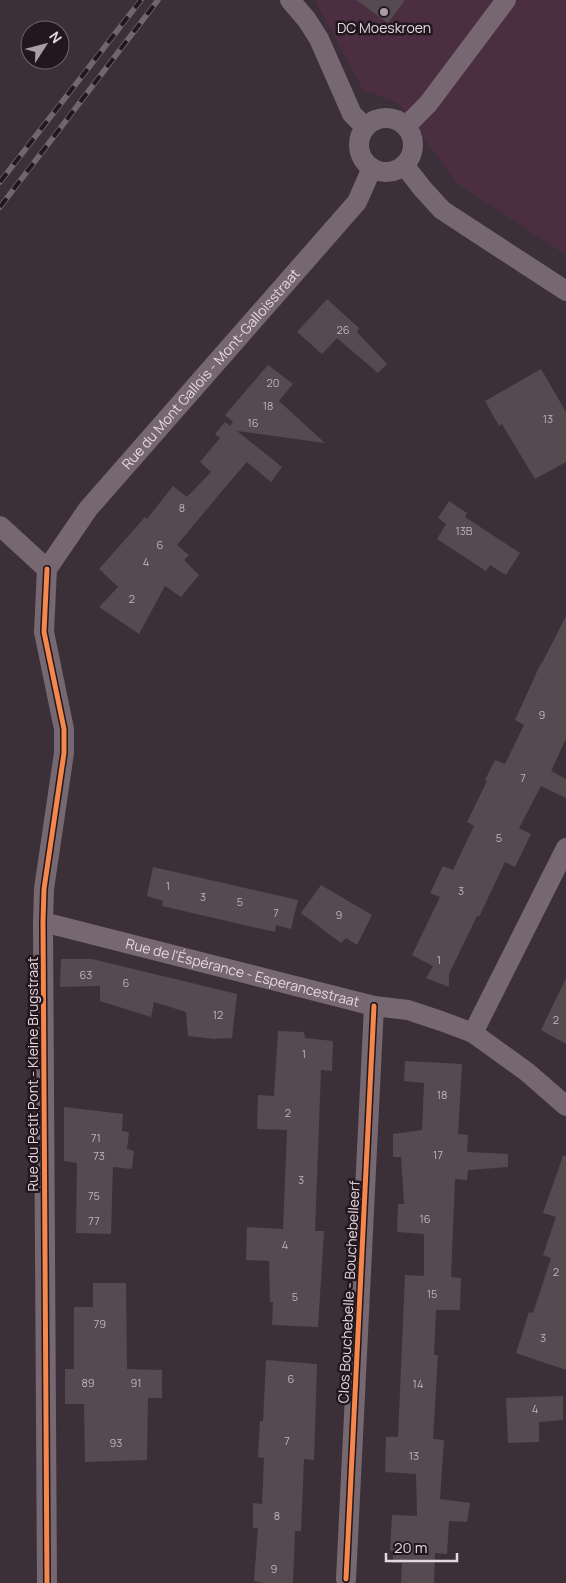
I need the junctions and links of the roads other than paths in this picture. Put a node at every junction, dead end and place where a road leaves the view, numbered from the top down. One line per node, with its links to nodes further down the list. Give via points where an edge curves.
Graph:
1 (290, 0): 4 (street, via 319,39 352,114)
2 (506, 0): 3 (street, via 428,104)
3 (406, 126): 4 (street, via 385,118); 5 (street, via 411,134 413,151)
4 (365, 127): 6 (street, via 359,145 365,162)
5 (404, 165): 6 (street, via 388,172); 7 (street, via 442,210)
6 (372, 168): 9 (street, Rue du Mont Gallois - Mont-Galloisstraat, via 357,202 88,509)
7 (566, 291)
8 (0, 526): 9 (street)
9 (47, 569): 11 (street, Rue du Petit Pont - Kleine Brugstraat, via 44,632 64,729 64,753 44,889)
10 (566, 848): 13 (street)
11 (43, 922): 12 (street, Rue de l'Éspérance - Esperancestraat); 16 (street, Rue du Petit Pont - Kleine Brugstraat)
12 (374, 1006): 13 (street, Rue de l'Éspérance - Esperancestraat, via 408,1010); 15 (street, Clos Bouchebelle - Bouchebelleerf)
13 (473, 1033): 14 (street, Rue de l'Éspérance - Esperancestraat, via 527,1072)
14 (566, 1106)
15 (346, 1579)
16 (47, 1583)

